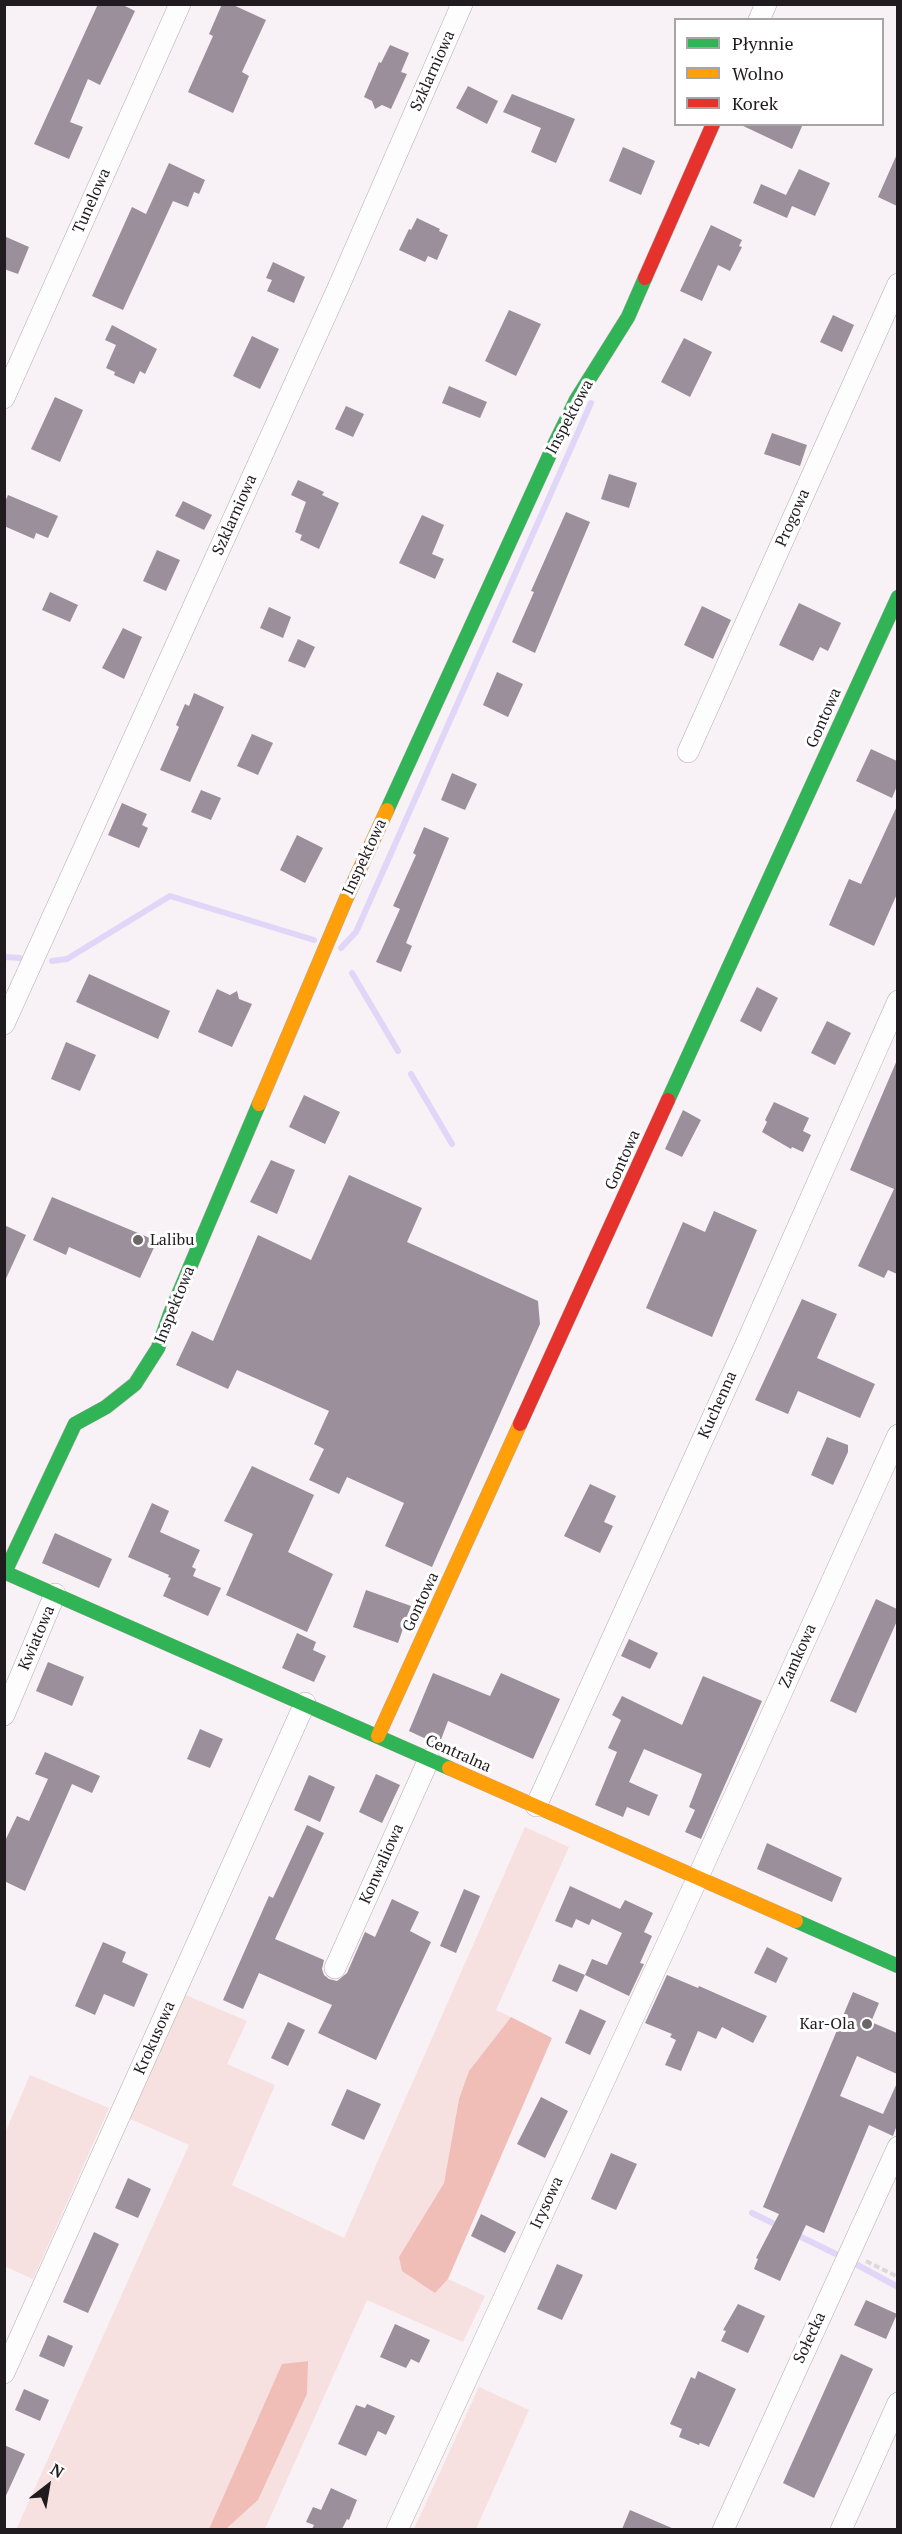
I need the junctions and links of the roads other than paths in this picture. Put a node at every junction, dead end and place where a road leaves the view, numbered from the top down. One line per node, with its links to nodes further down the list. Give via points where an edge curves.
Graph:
1 (180, 4): 7 (street, Tunelowa)
2 (462, 4): 11 (street, Szklarniowa, via 338,288)
3 (766, 4): 4 (street)
4 (760, 18)
5 (712, 126): 13 (street, Inspektowa, via 628,317 576,400 555,443 351,888 158,1348 135,1384 106,1407 75,1424)
6 (897, 284): 9 (street, Progowa)
7 (4, 398)
8 (897, 597): 17 (street, Gontowa)
9 (688, 752)
10 (897, 1001): 19 (street, Kuchenna)
11 (4, 1024)
12 (897, 1435): 20 (street, Zamkowa)
13 (5, 1572): 14 (street, Centralna)
14 (55, 1594): 15 (street, Centralna); 16 (street, Kwiatowa)
15 (304, 1703): 17 (street, Centralna); 24 (street, Krokusowa)
16 (4, 1715)
17 (378, 1737): 18 (street, Centralna)
18 (429, 1759): 19 (street, Centralna); 22 (street, Konwaliowa)
19 (536, 1806): 20 (street, Centralna)
20 (698, 1877): 21 (street, Centralna); 26 (street, Irysowa)
21 (897, 1966)
22 (335, 1968)
23 (897, 2147): 27 (street, Sołecka)
24 (4, 2373)
25 (897, 2403): 28 (street)
26 (397, 2529)
27 (723, 2529)
28 (841, 2529)

